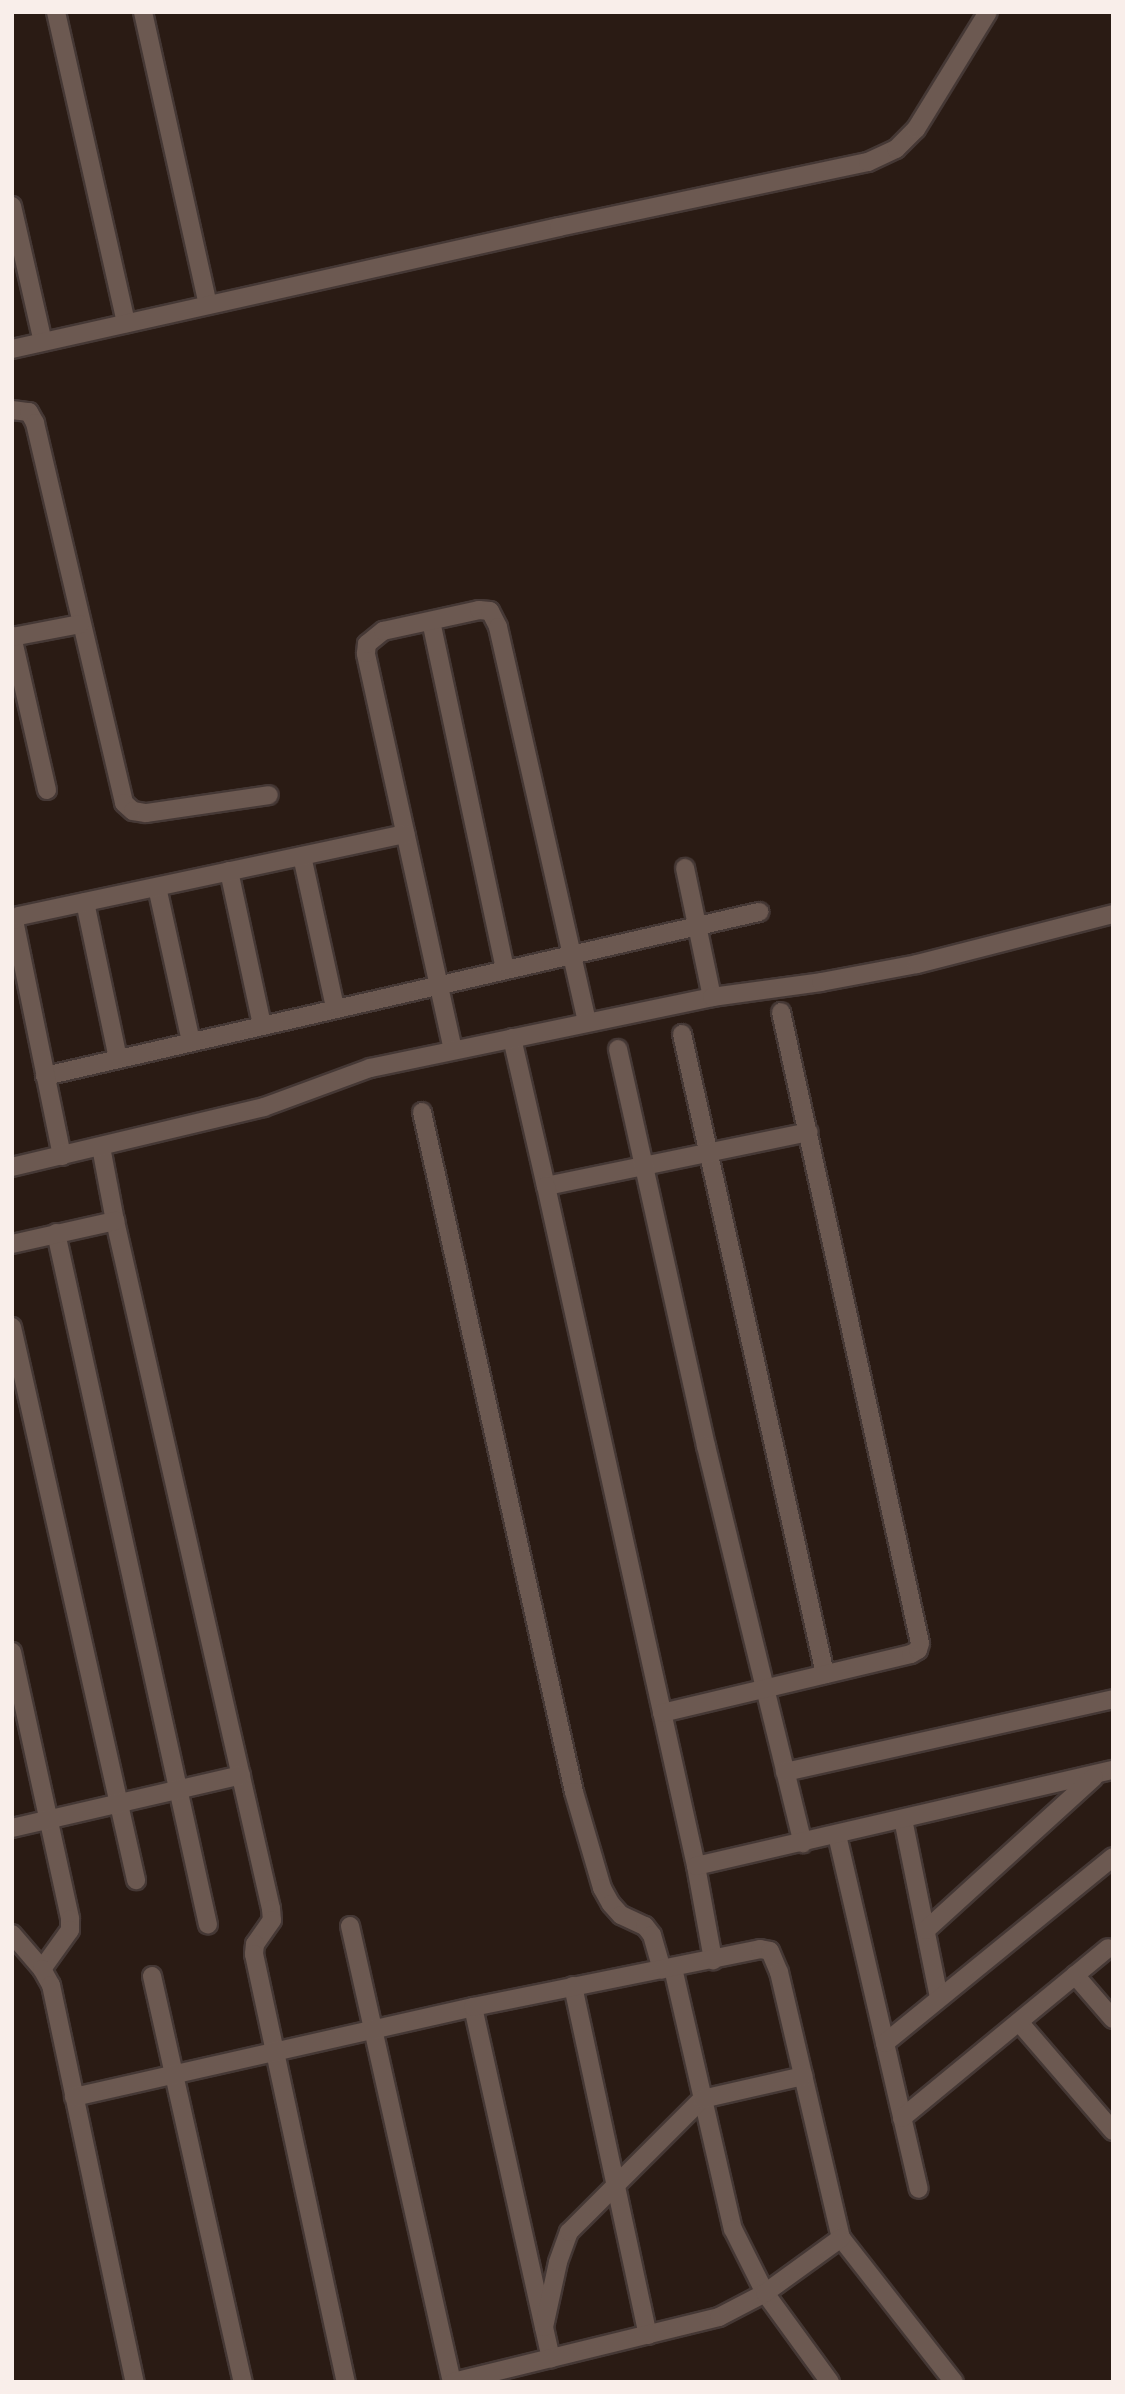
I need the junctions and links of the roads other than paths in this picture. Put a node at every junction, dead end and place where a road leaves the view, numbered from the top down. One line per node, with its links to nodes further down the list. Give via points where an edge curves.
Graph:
1 (55, 12): 6 (street)
2 (143, 12): 5 (street)
3 (988, 12): 5 (street, via 916,129 896,149 868,162)
4 (12, 206): 7 (street)
5 (208, 305): 6 (street)
6 (126, 323): 7 (street)
7 (43, 342): 8 (street)
8 (12, 349)
9 (12, 410): 11 (street, via 29,412 35,424)
10 (431, 621): 15 (street, via 383,631 367,644); 24 (street, via 480,610 495,617); 25 (street)
11 (80, 624): 12 (street); 14 (street, via 124,803 133,811 146,813)
12 (12, 637): 13 (street)
13 (47, 790)
14 (269, 795)
15 (405, 834): 16 (street); 26 (street)
16 (302, 856): 18 (street); 28 (street)
17 (685, 868): 23 (street)
18 (229, 871): 19 (street); 31 (street)
19 (157, 887): 20 (street); 34 (street)
20 (85, 902): 37 (street); 38 (street, via 14,920)
21 (759, 912): 23 (street)
22 (1113, 914): 27 (street, via 917,964)
23 (697, 926): 24 (street); 27 (street)
24 (571, 954): 25 (street); 30 (street)
25 (505, 968): 26 (street)
26 (438, 983): 28 (street); 36 (street)
27 (712, 997): 30 (street)
28 (335, 1007): 31 (street)
29 (781, 1012): 40 (street)
30 (587, 1023): 33 (street)
31 (262, 1025): 34 (street)
32 (682, 1034): 42 (street)
33 (512, 1038): 36 (street); 46 (street)
34 (191, 1041): 37 (street)
35 (618, 1049): 44 (street)
36 (453, 1050): 41 (street, via 370,1068 264,1107)
37 (118, 1059): 38 (street)
38 (45, 1076): 43 (street)
39 (422, 1112): 76 (street, via 574,1792 602,1888 621,1915 645,1926)
40 (809, 1132): 42 (street); 52 (street, via 920,1643 911,1654)
41 (101, 1147): 43 (street); 47 (street)
42 (707, 1151): 44 (street); 52 (street)
43 (62, 1156): 45 (street)
44 (645, 1165): 46 (street); 53 (street)
45 (12, 1167)
46 (546, 1186): 55 (street)
47 (115, 1221): 48 (street); 58 (street)
48 (56, 1233): 49 (street); 59 (street)
49 (12, 1244)
50 (12, 1327): 60 (street)
51 (12, 1652): 62 (street)
52 (825, 1674): 53 (street)
53 (764, 1689): 55 (street); 56 (street)
54 (1113, 1699): 56 (street)
55 (663, 1713): 67 (street)
56 (785, 1772): 65 (street)
57 (1105, 1772): 61 (street); 71 (street)
58 (242, 1775): 59 (street); 86 (street, via 271,1909 272,1920 255,1944 254,1954)
59 (178, 1791): 60 (street); 69 (street)
60 (119, 1805): 62 (street); 68 (street)
61 (903, 1819): 64 (street); 71 (street)
62 (50, 1820): 63 (street); 75 (street, via 70,1930)
63 (12, 1828)
64 (837, 1835): 65 (street); 85 (street)
65 (803, 1843): 67 (street)
66 (1113, 1857): 80 (street)
67 (696, 1866): 74 (street)
68 (136, 1880)
69 (208, 1925)
70 (349, 1926): 84 (street)
71 (926, 1930): 80 (street)
72 (12, 1934): 75 (street)
73 (1108, 1948): 77 (street)
74 (713, 1960): 76 (street); 88 (street, via 760,1949 770,1951 776,1959)
75 (42, 1969): 89 (street, via 56,2003)
76 (667, 1969): 79 (street); 90 (street)
77 (1075, 1975): 82 (street); 83 (street)
78 (152, 1976): 87 (street)
79 (573, 1986): 81 (street); 93 (street)
80 (939, 1997): 85 (street)
81 (473, 2007): 84 (street); 97 (street)
82 (1113, 2019)
83 (1019, 2022): 91 (street); 92 (street)
84 (373, 2028): 86 (street); 103 (street)
85 (884, 2043): 91 (street)
86 (274, 2052): 87 (street); 102 (street)
87 (175, 2076): 89 (street); 101 (street)
88 (803, 2076): 90 (street); 95 (street)
89 (74, 2097): 100 (street)
90 (702, 2099): 93 (street); 96 (street, via 733,2229)
91 (902, 2118): 94 (street)
92 (1113, 2131)
93 (616, 2186): 97 (street, via 569,2232); 98 (street)
94 (919, 2189)
95 (841, 2238): 96 (street); 105 (street)
96 (765, 2293): 98 (street, via 719,2317); 104 (street)
97 (544, 2327): 99 (street)
98 (648, 2335): 99 (street)
99 (551, 2358): 103 (street)
100 (135, 2382)
101 (243, 2382)
102 (346, 2382)
103 (453, 2382)
104 (830, 2382)
105 (954, 2382)

